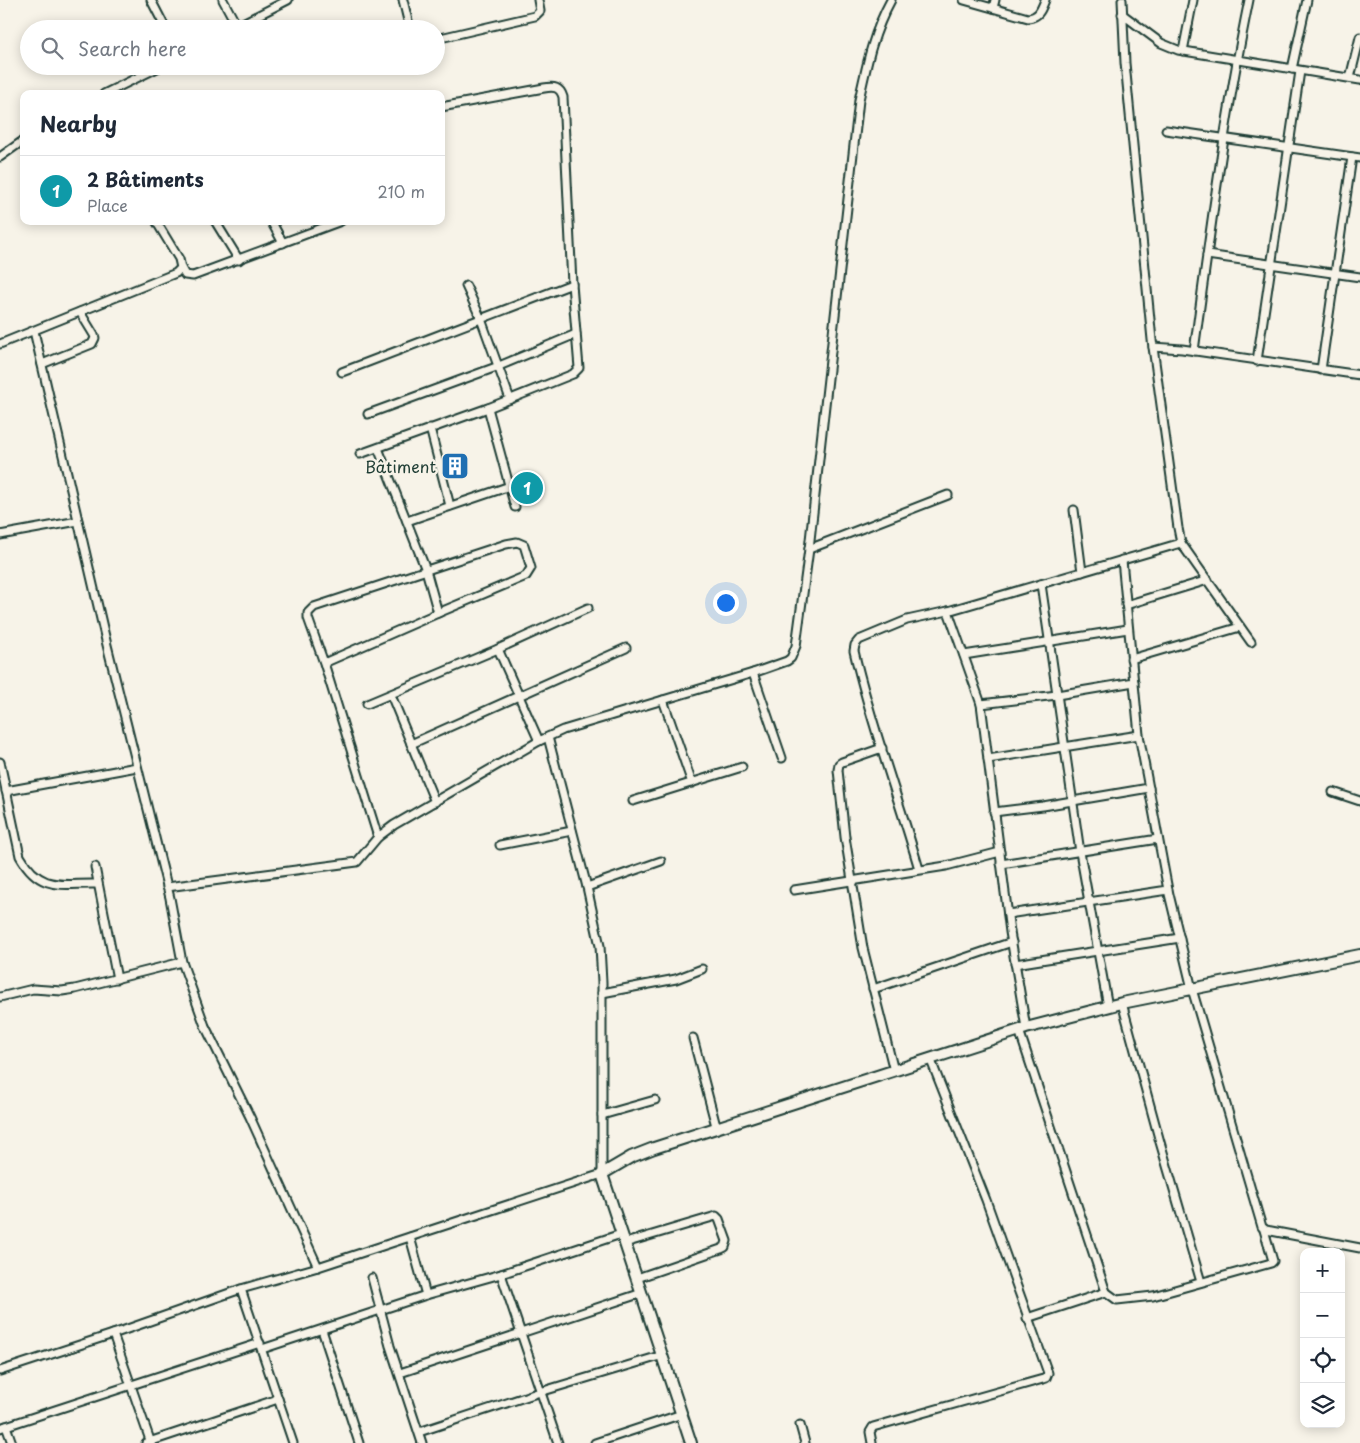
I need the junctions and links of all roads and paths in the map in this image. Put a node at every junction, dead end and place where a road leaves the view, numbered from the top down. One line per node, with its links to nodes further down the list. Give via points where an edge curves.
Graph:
1 (151, 0): 15 (street)
2 (223, 0): 16 (street)
3 (288, 0): 17 (street)
4 (403, 0): 18 (street)
5 (538, 0): 19 (street, via 540,11 535,16)
6 (891, 0): 78 (street, via 872,41 859,100)
7 (964, 0): 13 (street)
8 (1044, 0): 13 (street, via 1042,10 1034,17 1024,17)
9 (1122, 0): 14 (street)
10 (1193, 0): 21 (street)
11 (1249, 0): 22 (street)
12 (1307, 0): 23 (street)
13 (994, 4)
14 (1122, 14): 21 (street, via 1170,48); 55 (street)
15 (161, 20)
16 (231, 20)
17 (248, 20)
18 (408, 20)
19 (445, 37)
20 (1360, 37): 26 (street)
21 (1182, 51): 22 (street)
22 (1237, 60): 23 (street); 31 (street)
23 (1292, 69): 24 (street)
24 (1300, 70): 26 (street); 33 (street)
25 (143, 75): 28 (street)
26 (1350, 78): 27 (street)
27 (1360, 80)
28 (112, 90)
29 (445, 107): 48 (street, via 551,87 561,91)
30 (1166, 130): 31 (street)
31 (1224, 138): 33 (street); 42 (street)
32 (20, 143): 34 (street)
33 (1289, 147): 35 (street); 44 (street)
34 (0, 157)
35 (1352, 157): 36 (street); 46 (street)
36 (1360, 158)
37 (158, 225): 45 (street)
38 (217, 225): 43 (street)
39 (273, 225): 41 (street)
40 (329, 225): 41 (street)
41 (284, 243): 43 (street)
42 (1207, 255): 44 (street); 56 (street)
43 (238, 260): 45 (street, via 190,276)
44 (1270, 265): 46 (street); 57 (street)
45 (181, 268): 50 (street, via 176,273)
46 (1334, 273): 47 (street); 60 (street)
47 (1360, 277)
48 (572, 284): 51 (street); 53 (street)
49 (466, 286): 51 (street)
50 (80, 312): 52 (street); 58 (street, via 94,335 92,344)
51 (481, 319): 59 (street); 61 (street)
52 (34, 331): 54 (street); 58 (street)
53 (576, 334): 59 (street); 63 (street, via 577,371)
54 (0, 344)
55 (1153, 347): 56 (street); 77 (street)
56 (1194, 351): 57 (street)
57 (1257, 360): 60 (street)
58 (42, 364): 74 (street)
59 (499, 366): 63 (street); 65 (street)
60 (1321, 370): 62 (street)
61 (342, 372)
62 (1360, 375)
63 (510, 399): 64 (street)
64 (488, 408): 66 (street); 69 (street)
65 (368, 414)
66 (430, 428): 67 (street); 71 (street)
67 (378, 448): 68 (street); 75 (street)
68 (360, 454)
69 (510, 486): 71 (street); 72 (street)
70 (948, 495): 78 (street)
71 (450, 506): 75 (street)
72 (515, 507)
73 (1074, 510): 81 (street)
74 (78, 521): 76 (street); 114 (street)
75 (407, 521): 80 (street)
76 (0, 535)
77 (1181, 543): 79 (street); 82 (street)
78 (809, 550): 97 (street, via 794,653 787,661)
79 (1122, 560): 81 (street); 84 (street)
80 (426, 570): 87 (street); 87 (street, via 517,542 524,545 531,568 529,574 522,578); 96 (street, via 311,609 308,618)
81 (1082, 572): 83 (street)
82 (1208, 580): 84 (street); 88 (street)
83 (1041, 584): 86 (street); 90 (street)
84 (1126, 605): 89 (street)
85 (588, 608): 93 (street)
86 (948, 611): 94 (street); 110 (street, via 907,620 855,644 856,660)
87 (438, 613): 96 (street)
88 (1240, 627): 91 (street); 95 (street)
89 (1128, 629): 90 (street); 95 (street)
90 (1049, 640): 94 (street); 99 (street)
91 (1251, 642)
92 (626, 648): 101 (street)
93 (498, 649): 100 (street); 101 (street)
94 (964, 654): 104 (street)
95 (1131, 659): 98 (street)
96 (324, 663): 128 (street)
97 (752, 673): 102 (street); 111 (street)
98 (1134, 682): 99 (street); 105 (street)
99 (1057, 694): 104 (street); 109 (street)
100 (391, 695): 103 (street); 108 (street)
101 (519, 695): 107 (street); 108 (street)
102 (663, 700): 106 (street); 116 (street)
103 (367, 704)
104 (981, 704): 112 (street)
105 (1139, 735): 109 (street); 117 (street)
106 (548, 737): 107 (street); 127 (street)
107 (540, 741): 123 (street)
108 (411, 744): 123 (street)
109 (1064, 746): 112 (street); 120 (street)
110 (882, 748): 136 (street); 137 (street, via 839,764 845,837)
111 (782, 758)
112 (988, 759): 126 (street)
113 (0, 762): 118 (street)
114 (137, 767): 118 (street); 139 (street)
115 (742, 767): 116 (street)
116 (692, 783): 121 (street)
117 (1149, 788): 120 (street); 129 (street)
118 (6, 791): 124 (street)
119 (1333, 792): 122 (street)
120 (1072, 800): 126 (street); 132 (street)
121 (634, 801)
122 (1360, 801)
123 (435, 802): 128 (street)
124 (9, 807): 125 (street); 138 (street, via 20,856 31,871 54,885)
125 (0, 808)
126 (994, 812): 131 (street)
127 (572, 830): 130 (street); 140 (street)
128 (378, 837): 139 (street, via 357,862)
129 (1158, 839): 132 (street); 142 (street)
130 (500, 845)
131 (1000, 852): 134 (street); 136 (street, via 946,866)
132 (1080, 852): 134 (street); 143 (street)
133 (661, 861): 140 (street)
134 (1001, 864): 144 (street)
135 (95, 867): 138 (street)
136 (919, 869): 137 (street)
137 (853, 880): 141 (street); 153 (street, via 862,948)
138 (97, 884): 152 (street)
139 (167, 887): 149 (street)
140 (587, 887): 155 (street, via 600,946)
141 (794, 890)
142 (1168, 890): 143 (street); 145 (street)
143 (1089, 903): 144 (street); 147 (street)
144 (1008, 914): 146 (street)
145 (1180, 938): 147 (street); 154 (street)
146 (1012, 942): 150 (street); 153 (street)
147 (1098, 952): 150 (street); 158 (street)
148 (1360, 955): 154 (street)
149 (182, 962): 152 (street); 171 (street, via 205,1026)
150 (1016, 964): 159 (street)
151 (702, 969): 155 (street, via 676,979)
152 (117, 979): 156 (street, via 62,990 33,989)
153 (873, 989): 162 (street)
154 (1192, 989): 157 (street); 167 (street)
155 (602, 993): 164 (street)
156 (0, 997)
157 (1122, 1003): 158 (street); 175 (street)
158 (1108, 1007): 159 (street)
159 (1022, 1029): 161 (street); 177 (street)
160 (693, 1038): 165 (street)
161 (930, 1058): 162 (street); 181 (street, via 986,1200)
162 (894, 1071): 165 (street)
163 (655, 1100): 164 (street)
164 (602, 1115): 166 (street)
165 (716, 1126): 166 (street, via 641,1152)
166 (602, 1174): 168 (street); 169 (street)
167 (1264, 1230): 170 (street); 175 (street, via 1272,1262)
168 (410, 1237): 171 (street); 179 (street)
169 (623, 1238): 172 (street); 174 (street); 174 (street, via 716,1216 727,1241 721,1249)
170 (1360, 1248)
171 (318, 1267): 176 (street)
172 (501, 1274): 179 (street); 184 (street)
173 (372, 1278): 180 (street)
174 (637, 1278): 178 (street)
175 (1201, 1282): 177 (street, via 1153,1296 1124,1300 1117,1300)
176 (241, 1289): 183 (street); 185 (street)
177 (1106, 1292): 181 (street)
178 (642, 1293): 184 (street); 186 (street)
179 (426, 1296): 180 (street)
180 (380, 1310): 182 (street); 188 (street)
181 (1027, 1318): 205 (street, via 1048,1373 1046,1378 873,1427 870,1432)
182 (322, 1330): 185 (street); 199 (street)
183 (113, 1334): 187 (street); 189 (street)
184 (520, 1335): 188 (street); 190 (street)
185 (261, 1346): 189 (street); 191 (street)
186 (663, 1355): 190 (street); 192 (street)
187 (0, 1371)
188 (400, 1373): 195 (street)
189 (131, 1385): 194 (street); 197 (street)
190 (540, 1392): 195 (street); 201 (street)
191 (278, 1399): 197 (street); 198 (street)
192 (682, 1414): 202 (street); 203 (street)
193 (800, 1425): 204 (street)
194 (3, 1427): 196 (street)
195 (419, 1432): 200 (street)
196 (12, 1443)
197 (149, 1443)
198 (293, 1443)
199 (358, 1443)
200 (422, 1443)
201 (558, 1443)
202 (595, 1443)
203 (691, 1443)
204 (805, 1443)
205 (872, 1443)

